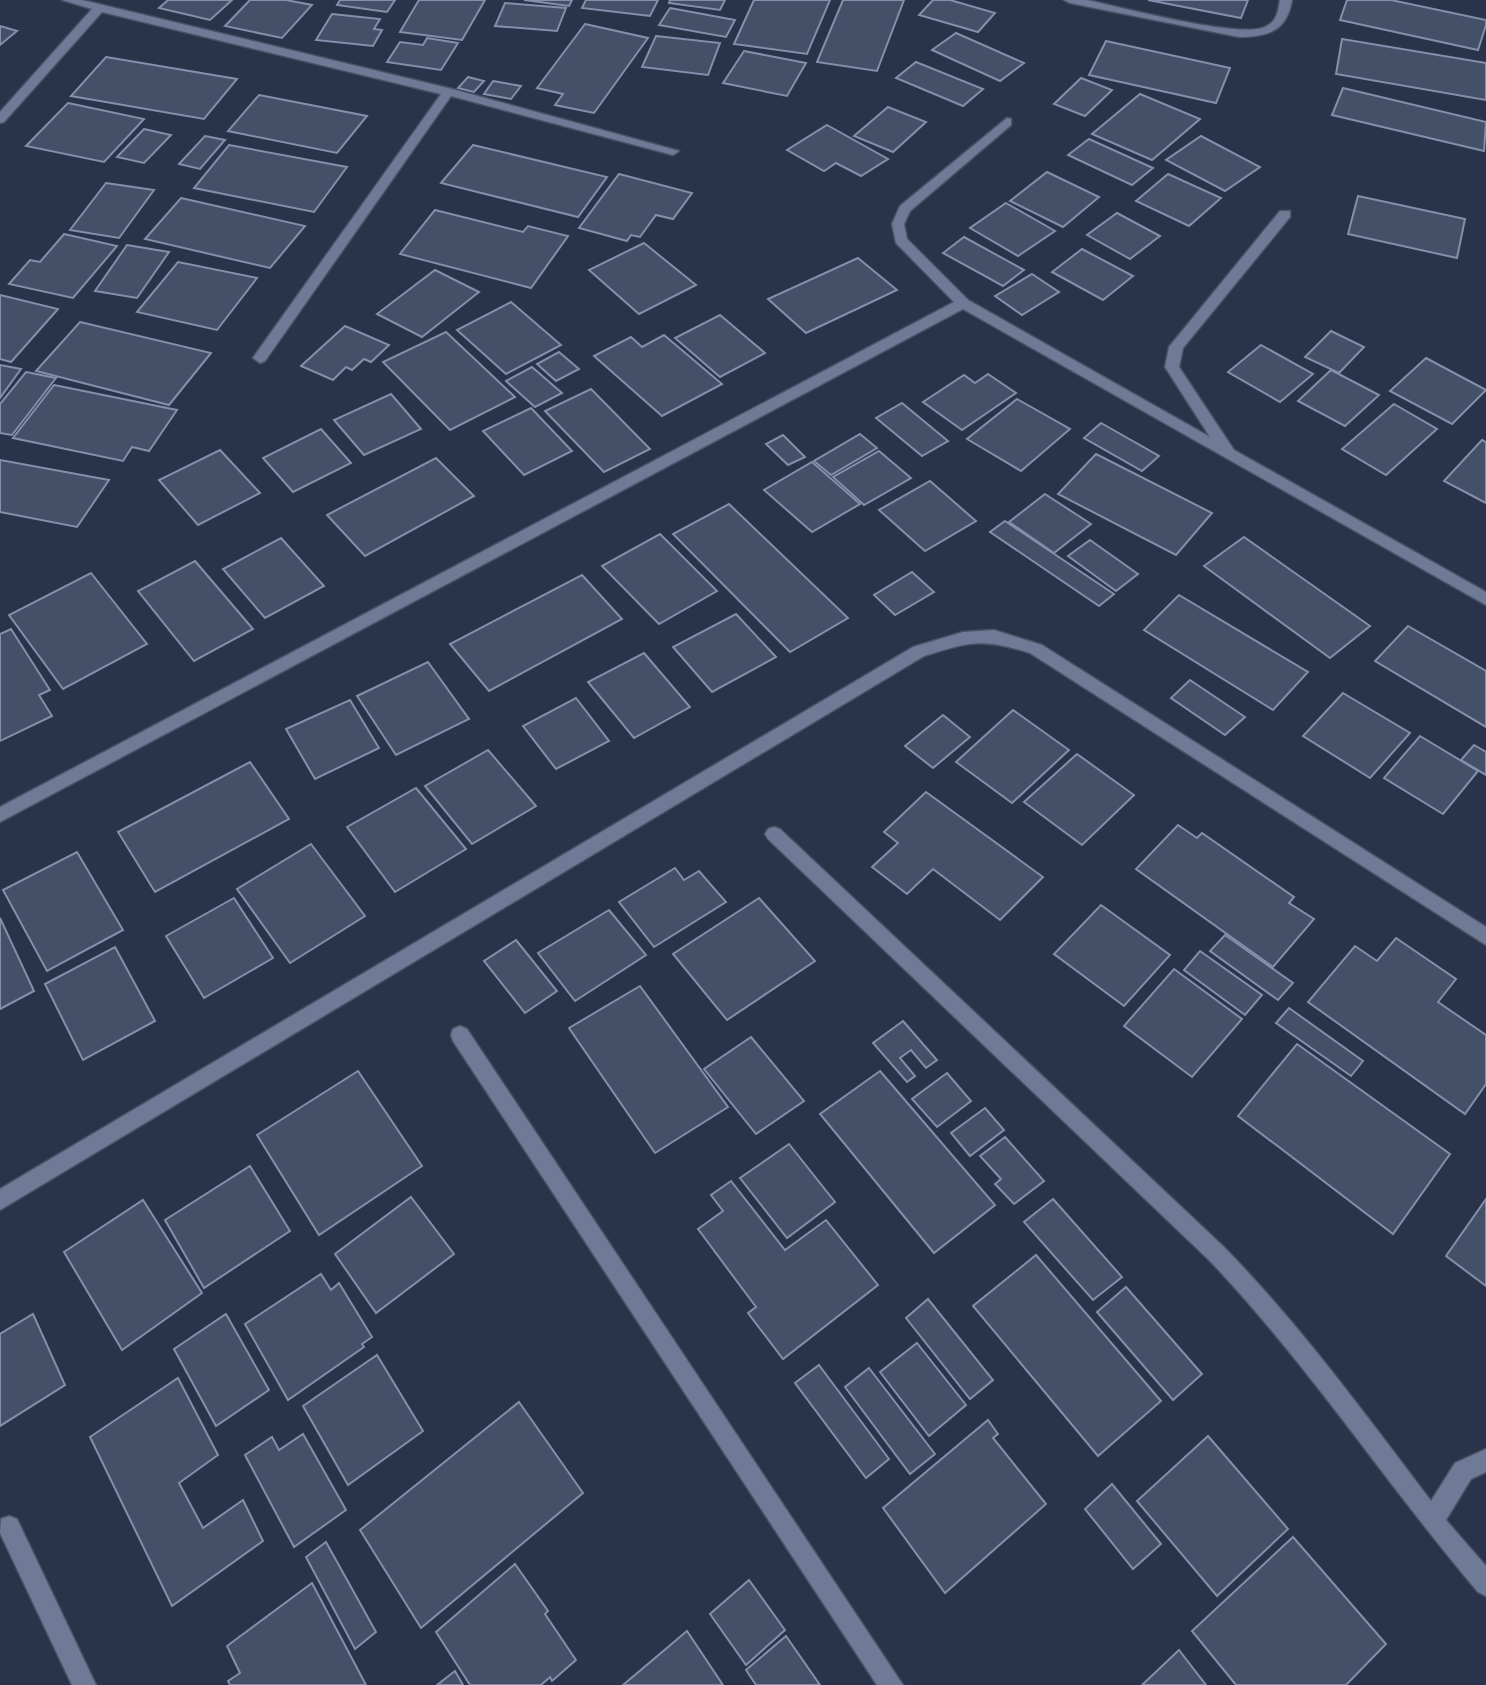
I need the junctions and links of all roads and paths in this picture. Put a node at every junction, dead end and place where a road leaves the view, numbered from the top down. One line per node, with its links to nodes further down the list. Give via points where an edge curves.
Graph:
1 (68, 0): 4 (street)
2 (1070, 0): 3 (street, via 1239,34 1260,34 1277,26 1285,14)
3 (1286, 0)
4 (98, 9): 5 (street); 6 (street)
5 (448, 92): 8 (street); 11 (street)
6 (0, 119)
7 (1007, 122): 10 (street, via 905,209 898,224 901,240)
8 (673, 151)
9 (1285, 214): 12 (street, via 1176,347 1172,367)
10 (963, 303): 12 (street); 14 (street)
11 (260, 358)
12 (1231, 457): 13 (street)
13 (1486, 599)
14 (0, 816)
15 (774, 834): 20 (street, via 1225,1263 1317,1367)
16 (1486, 937): 18 (street, via 1036,649 995,636 964,638 919,651)
17 (460, 1035): 24 (street)
18 (0, 1200)
19 (1486, 1460): 20 (street, via 1463,1471)
20 (1432, 1521): 22 (street)
21 (9, 1527): 23 (street)
22 (1486, 1584)
23 (84, 1685)
24 (891, 1685)

